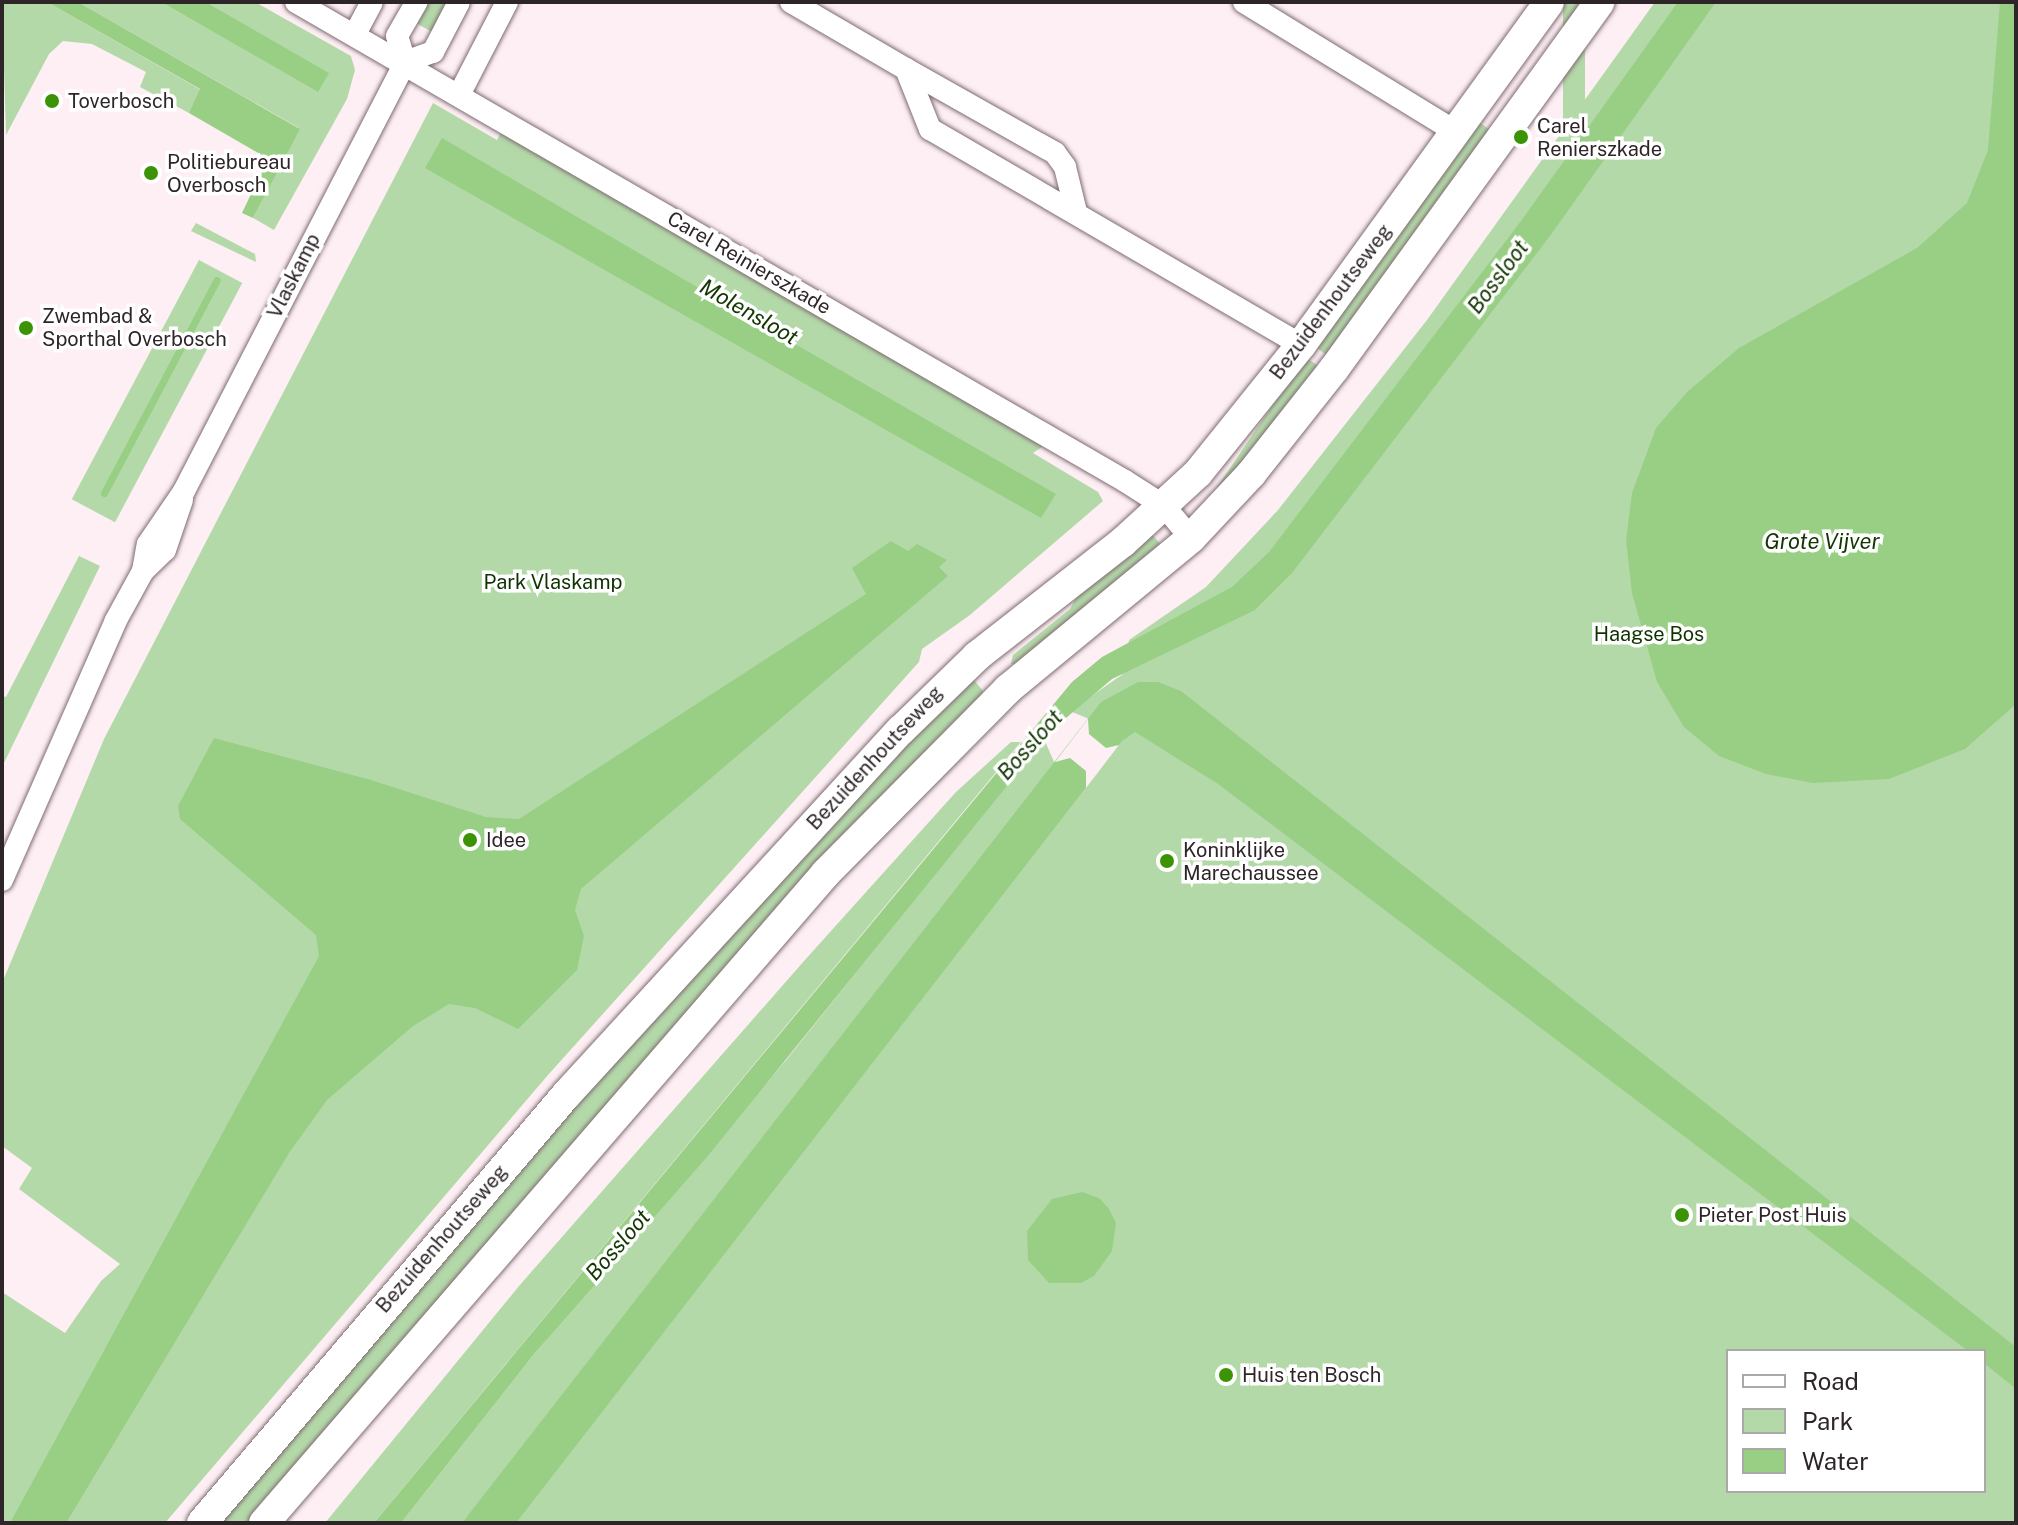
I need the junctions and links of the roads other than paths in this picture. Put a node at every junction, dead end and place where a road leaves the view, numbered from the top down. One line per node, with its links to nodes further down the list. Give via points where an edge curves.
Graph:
1 (296, 2): 10 (street, Carel Reinierszkade)
2 (372, 2): 10 (street)
3 (417, 2): 11 (street, via 397,36)
4 (459, 2): 11 (street, via 433,52)
5 (507, 2): 13 (street)
6 (791, 2): 12 (street)
7 (1244, 2): 14 (street)
8 (1549, 2): 14 (main road, Bezuidenhoutseweg)
9 (1600, 2): 18 (main road, Bezuidenhoutseweg, via 1334,369 1251,474)
10 (355, 34): 11 (street, Carel Reinierszkade)
11 (405, 62): 13 (street, Carel Reinierszkade); 19 (street, Vlaskamp, via 184,491 171,538 143,571 77,701)
12 (906, 69): 15 (street, via 930,129); 15 (street, via 1055,153 1065,167)
13 (459, 95): 17 (street, Carel Reinierszkade)
14 (1456, 132): 16 (main road, Bezuidenhoutseweg)
15 (1076, 212): 16 (street)
16 (1301, 345): 17 (main road, Bezuidenhoutseweg, via 1198,473)
17 (1164, 506): 18 (street, Carel Reinierszkade); 20 (main road, Bezuidenhoutseweg, via 977,656 901,730 566,1095)
18 (1191, 538): 21 (main road, Bezuidenhoutseweg, via 1008,689 826,873)
19 (2, 880)
20 (202, 1523)
21 (264, 1523)

